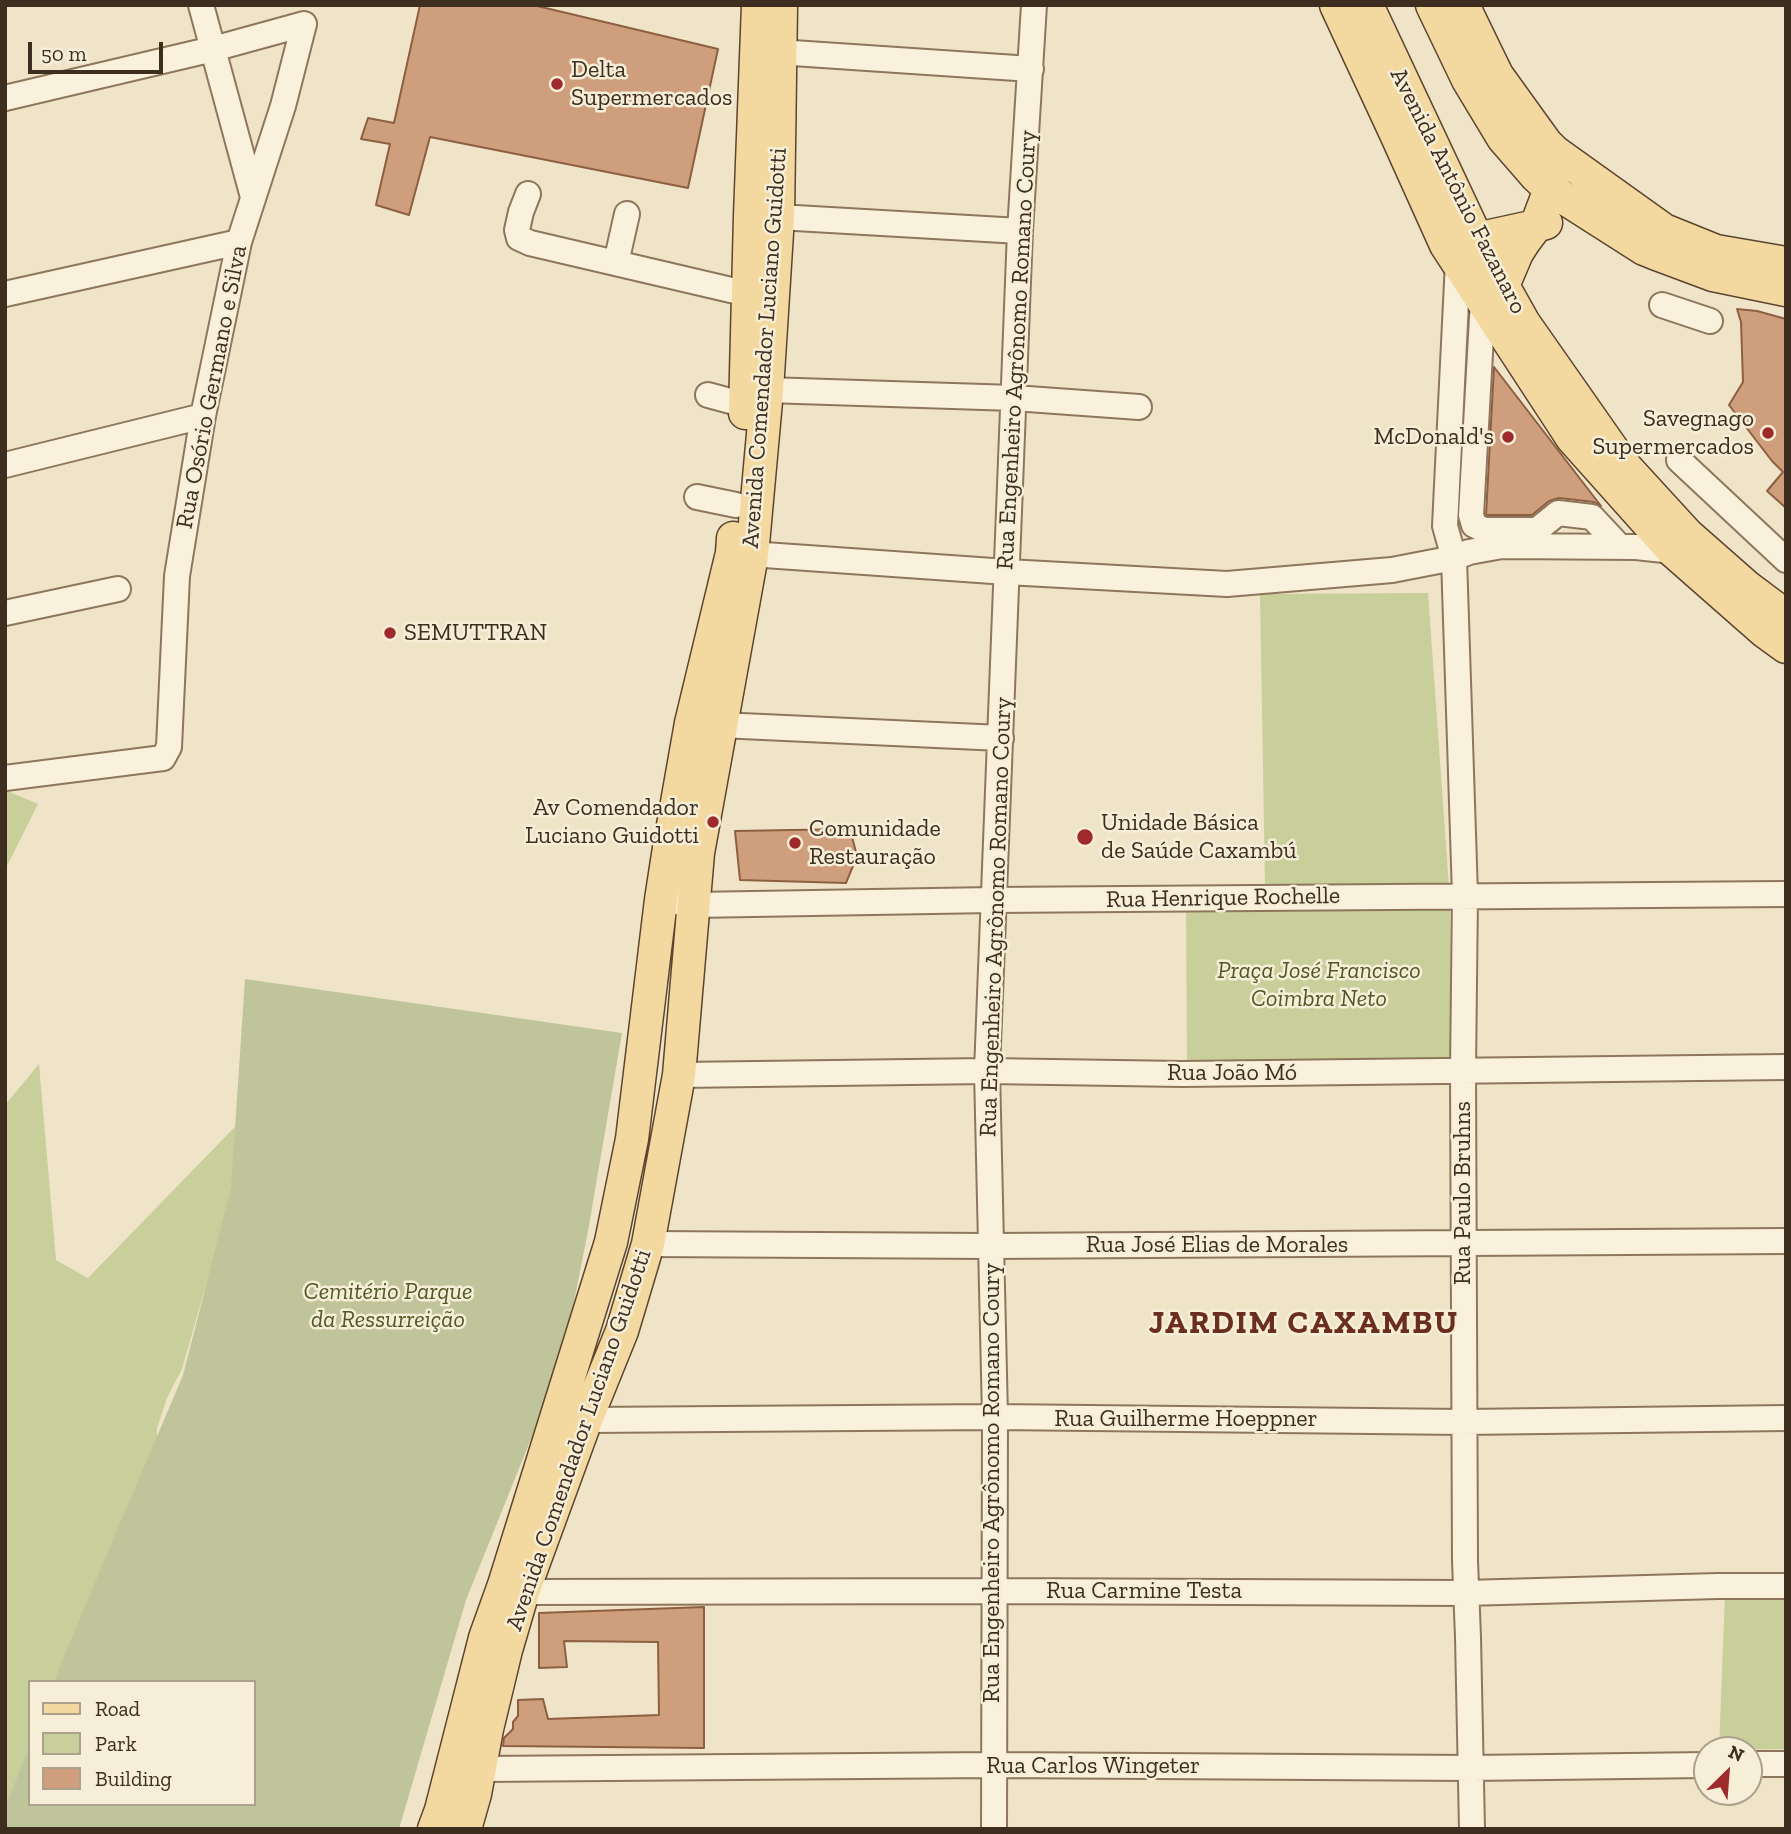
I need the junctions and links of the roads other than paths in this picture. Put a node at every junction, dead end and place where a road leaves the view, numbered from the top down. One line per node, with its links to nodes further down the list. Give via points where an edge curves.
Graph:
1 (201, 5): 9 (street)
2 (758, 5): 10 (main road, Avenida Comendador Luciano Guidotti)
3 (781, 5): 10 (main road, Avenida Comendador Luciano Guidotti)
4 (1034, 5): 11 (street, Rua Engenheiro Agrônomo Romano Coury)
5 (1336, 5): 24 (main road, Avenida Antônio Fazanaro, via 1396,134)
6 (1367, 5): 24 (main road, Avenida Antônio Fazanaro)
7 (1432, 5): 12 (main road)
8 (1463, 5): 12 (main road)
9 (213, 49): 13 (street); 17 (street); 17 (street, Rua Osório Germano e Silva, via 304,24)
10 (768, 51): 11 (street); 20 (main road, Avenida Comendador Luciano Guidotti)
11 (1031, 69): 22 (street, Rua Engenheiro Agrônomo Romano Coury)
12 (1483, 78): 14 (main road); 15 (main road, via 1503,138)
13 (5, 98)
14 (1555, 152): 15 (main road); 26 (main road, via 1664,230)
15 (1550, 189): 19 (main road); 21 (main road)
16 (528, 194): 25 (street, via 517,230 519,238)
17 (253, 198): 23 (street, Rua Osório Germano e Silva)
18 (626, 214): 25 (street)
19 (1590, 214): 21 (main road); 26 (main road, via 1644,249 1713,275)
20 (764, 216): 22 (street); 29 (main road, Avenida Comendador Luciano Guidotti); 33 (main road, Avenida Comendador Luciano Guidotti)
21 (1536, 226): 24 (main road); 27 (main road)
22 (1020, 231): 34 (street, Rua Engenheiro Agrônomo Romano Coury)
23 (239, 242): 28 (street); 36 (street, Rua Osório Germano e Silva)
24 (1460, 248): 27 (main road, Avenida Antônio Fazanaro); 44 (street, Rua Paulo Bruhns, via 1445,526)
25 (616, 263): 29 (street)
26 (1785, 283)
27 (1493, 293): 41 (street, via 1471,515 1474,526 1537,530 1558,513 1592,517); 42 (main road, Avenida Antônio Fazanaro, via 1572,438); 49 (main road, Avenida Antônio Fazanaro, via 1524,323 1622,463 1688,535)
28 (5, 294)
29 (748, 294): 33 (main road, Avenida Comendador Luciano Guidotti)
30 (1662, 305): 31 (street)
31 (1710, 321)
32 (708, 395): 33 (street)
33 (756, 397): 34 (street); 40 (main road, Avenida Comendador Luciano Guidotti); 43 (main road, Avenida Comendador Luciano Guidotti)
34 (1014, 398): 35 (street); 46 (street, Rua Engenheiro Agrônomo Romano Coury)
35 (1139, 407)
36 (203, 416): 38 (street); 53 (street, Rua Osório Germano e Silva, via 177,576 169,747 163,758)
37 (1679, 460): 45 (street)
38 (5, 465)
39 (697, 497): 40 (street)
40 (736, 505): 43 (main road, Avenida Comendador Luciano Guidotti)
41 (1620, 547): 42 (street); 44 (street, via 1502,547)
42 (1673, 551): 50 (main road, Avenida Antônio Fazanaro)
43 (742, 554): 46 (street); 51 (main road, Avenida Comendador Luciano Guidotti); 56 (main road, Avenida Comendador Luciano Guidotti, via 691,723)
44 (1454, 558): 46 (street, via 1392,570 1227,584); 55 (street, Rua Paulo Bruhns)
45 (1786, 559)
46 (1007, 572): 52 (street, Rua Engenheiro Agrônomo Romano Coury)
47 (118, 589): 48 (street)
48 (5, 613)
49 (1786, 616)
50 (1786, 647)
51 (720, 725): 52 (street); 58 (main road, Avenida Comendador Luciano Guidotti)
52 (1001, 738): 57 (street, Rua Engenheiro Agrônomo Romano Coury)
53 (5, 778)
54 (1786, 894): 55 (street, Rua Henrique Rochelle)
55 (1465, 895): 57 (street, Rua Henrique Rochelle); 60 (street, Rua Paulo Bruhns)
56 (661, 900): 58 (street, Rua Henrique Rochelle); 72 (main road, Avenida Comendador Luciano Guidotti, via 632,1139 611,1242)
57 (993, 900): 58 (street, Rua Henrique Rochelle); 61 (street, Rua Engenheiro Agrônomo Romano Coury)
58 (693, 905): 62 (main road, Avenida Comendador Luciano Guidotti)
59 (1786, 1067): 60 (street, Rua João Mó)
60 (1462, 1070): 61 (street, Rua João Mó); 64 (street, Rua Paulo Bruhns)
61 (987, 1071): 62 (street, Rua João Mó); 66 (street, Rua Engenheiro Agrônomo Romano Coury)
62 (679, 1075): 65 (main road, Avenida Comendador Luciano Guidotti)
63 (1786, 1241): 64 (street, Rua José Elias de Morales)
64 (1463, 1243): 66 (street, Rua José Elias de Morales); 70 (street, Rua Paulo Bruhns)
65 (648, 1244): 66 (street, Rua José Elias de Morales); 69 (main road, Avenida Comendador Luciano Guidotti, via 622,1331)
66 (990, 1246): 67 (street, Rua Engenheiro Agrônomo Romano Coury)
67 (995, 1418): 69 (street, Rua Guilherme Hoeppner); 70 (street, Rua Guilherme Hoeppner); 73 (street, Rua Engenheiro Agrônomo Romano Coury)
68 (1786, 1418): 70 (street, Rua Guilherme Hoeppner)
69 (586, 1420): 72 (main road, Avenida Comendador Luciano Guidotti)
70 (1464, 1422): 74 (street, Rua Paulo Bruhns)
71 (1786, 1586): 74 (street, Rua Carmine Testa)
72 (514, 1588): 73 (street, Rua Carmine Testa); 80 (main road, Avenida Comendador Luciano Guidotti); 81 (main road, Avenida Comendador Luciano Guidotti, via 485,1638)
73 (995, 1591): 74 (street, Rua Carmine Testa); 76 (street, Rua Engenheiro Agrônomo Romano Coury)
74 (1465, 1593): 79 (street, Rua Paulo Bruhns)
75 (1786, 1764): 78 (street)
76 (994, 1765): 79 (street, Rua Carlos Wingeter); 80 (street, Rua Carlos Wingeter); 84 (street, Rua Engenheiro Agrônomo Romano Coury)
77 (1693, 1765): 79 (street, Rua Carlos Wingeter)
78 (1763, 1765)
79 (1471, 1768): 85 (street, Rua Paulo Bruhns)
80 (477, 1781): 82 (main road, Avenida Comendador Luciano Guidotti); 83 (street)
81 (434, 1829)
82 (465, 1829)
83 (482, 1829)
84 (994, 1829)
85 (1472, 1829)

